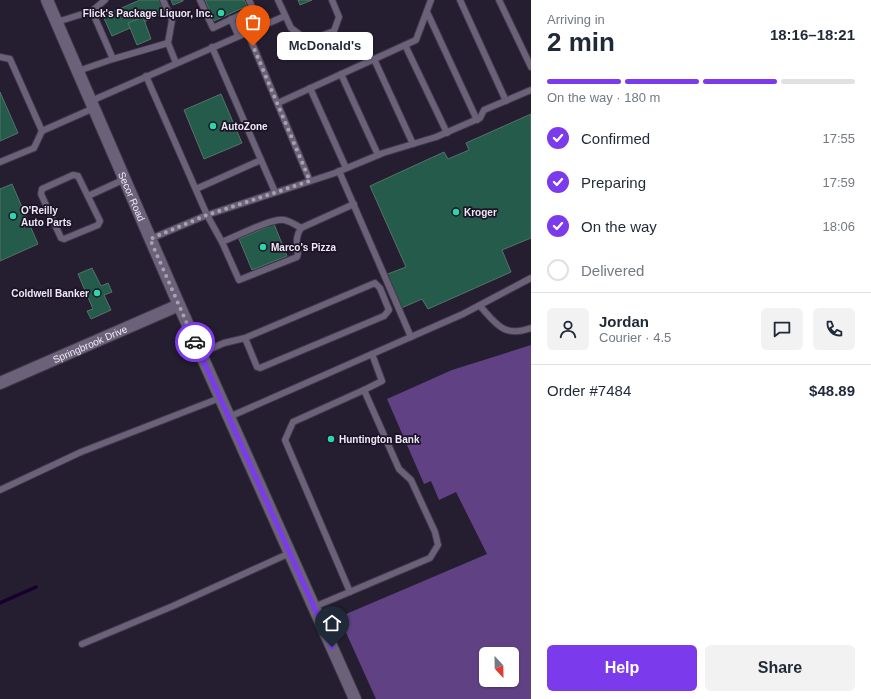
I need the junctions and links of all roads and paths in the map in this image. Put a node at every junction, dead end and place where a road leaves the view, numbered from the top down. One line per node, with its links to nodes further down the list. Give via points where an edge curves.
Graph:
1 (47, 0): 15 (street, Secor Road)
2 (105, 0): 11 (lane)
3 (163, 0): 18 (lane, via 172,20)
4 (200, 0): 14 (lane, via 213,28)
5 (249, 0): 14 (lane, via 253,9)
6 (278, 0): 13 (lane)
7 (332, 0): 13 (lane, via 339,17 334,31 308,41 291,28)
8 (431, 0): 12 (lane)
9 (460, 0): 31 (lane)
10 (499, 0): 25 (lane)
11 (92, 11): 15 (lane); 22 (lane)
12 (427, 12): 19 (lane, via 416,40); 34 (lane)
13 (285, 16): 16 (lane)
14 (231, 19): 17 (lane)
15 (57, 22): 26 (street, Secor Road)
16 (247, 31): 17 (lane); 32 (lane)
17 (238, 36): 20 (lane)
18 (168, 43): 22 (lane); 24 (lane)
19 (405, 45): 23 (lane); 36 (lane)
20 (212, 47): 24 (lane); 39 (lane)
21 (0, 56): 35 (lane, via 10,59)
22 (113, 59): 26 (lane)
23 (374, 59): 27 (lane); 37 (lane)
24 (176, 63): 28 (lane)
25 (531, 66)
26 (78, 71): 33 (street, Secor Road)
27 (341, 74): 29 (lane); 38 (lane)
28 (146, 76): 33 (lane); 45 (lane)
29 (310, 88): 32 (lane); 41 (lane)
30 (531, 90): 31 (lane)
31 (506, 101): 34 (lane, via 484,110)
32 (278, 103): 44 (lane)
33 (93, 105): 35 (lane); 43 (street, Secor Road)
34 (477, 120): 36 (lane)
35 (42, 132): 40 (lane, via 34,148)
36 (447, 133): 37 (lane)
37 (413, 144): 38 (lane)
38 (378, 155): 41 (lane)
39 (261, 160): 45 (lane); 46 (lane)
40 (0, 162)
41 (346, 168): 42 (lane)
42 (339, 171): 44 (lane); 48 (lane)
43 (125, 180): 47 (lane); 51 (street, Secor Road)
44 (310, 181): 46 (lane)
45 (196, 189): 49 (lane)
46 (275, 192): 49 (lane)
47 (88, 196): 47 (lane, via 100,221 98,225 64,240 41,194 42,189 73,175 78,176)
48 (354, 204): 50 (lane); 57 (lane)
49 (207, 215): 51 (lane); 52 (lane)
50 (301, 228): 52 (lane, via 290,222 278,220); 52 (lane, via 296,239 297,257 239,280)
51 (150, 239): 54 (street, Secor Road)
52 (222, 242)
53 (531, 278): 55 (lane)
54 (179, 305): 59 (street, Secor Road); 61 (street, Springbrook Drive)
55 (480, 306): 56 (lane, via 504,330 521,332); 57 (lane)
56 (531, 328)
57 (411, 337): 60 (lane)
58 (245, 338): 58 (lane, via 257,367 260,368 384,316 389,310 380,288 375,283); 59 (lane, via 224,343)
59 (201, 354): 63 (street, Secor Road)
60 (372, 354): 62 (lane, via 382,381); 64 (lane)
61 (0, 383)
62 (364, 390): 67 (lane, via 293,422 285,440); 67 (lane, via 399,469 411,480 435,532 438,545 430,558)
63 (220, 398): 64 (street, Secor Road); 65 (lane, via 81,452)
64 (229, 417): 66 (street, Secor Road)
65 (0, 490)
66 (290, 553): 68 (street, Secor Road); 69 (lane)
67 (350, 592): 68 (lane)
68 (314, 607): 70 (street, Secor Road)
69 (82, 644)
70 (355, 699)

